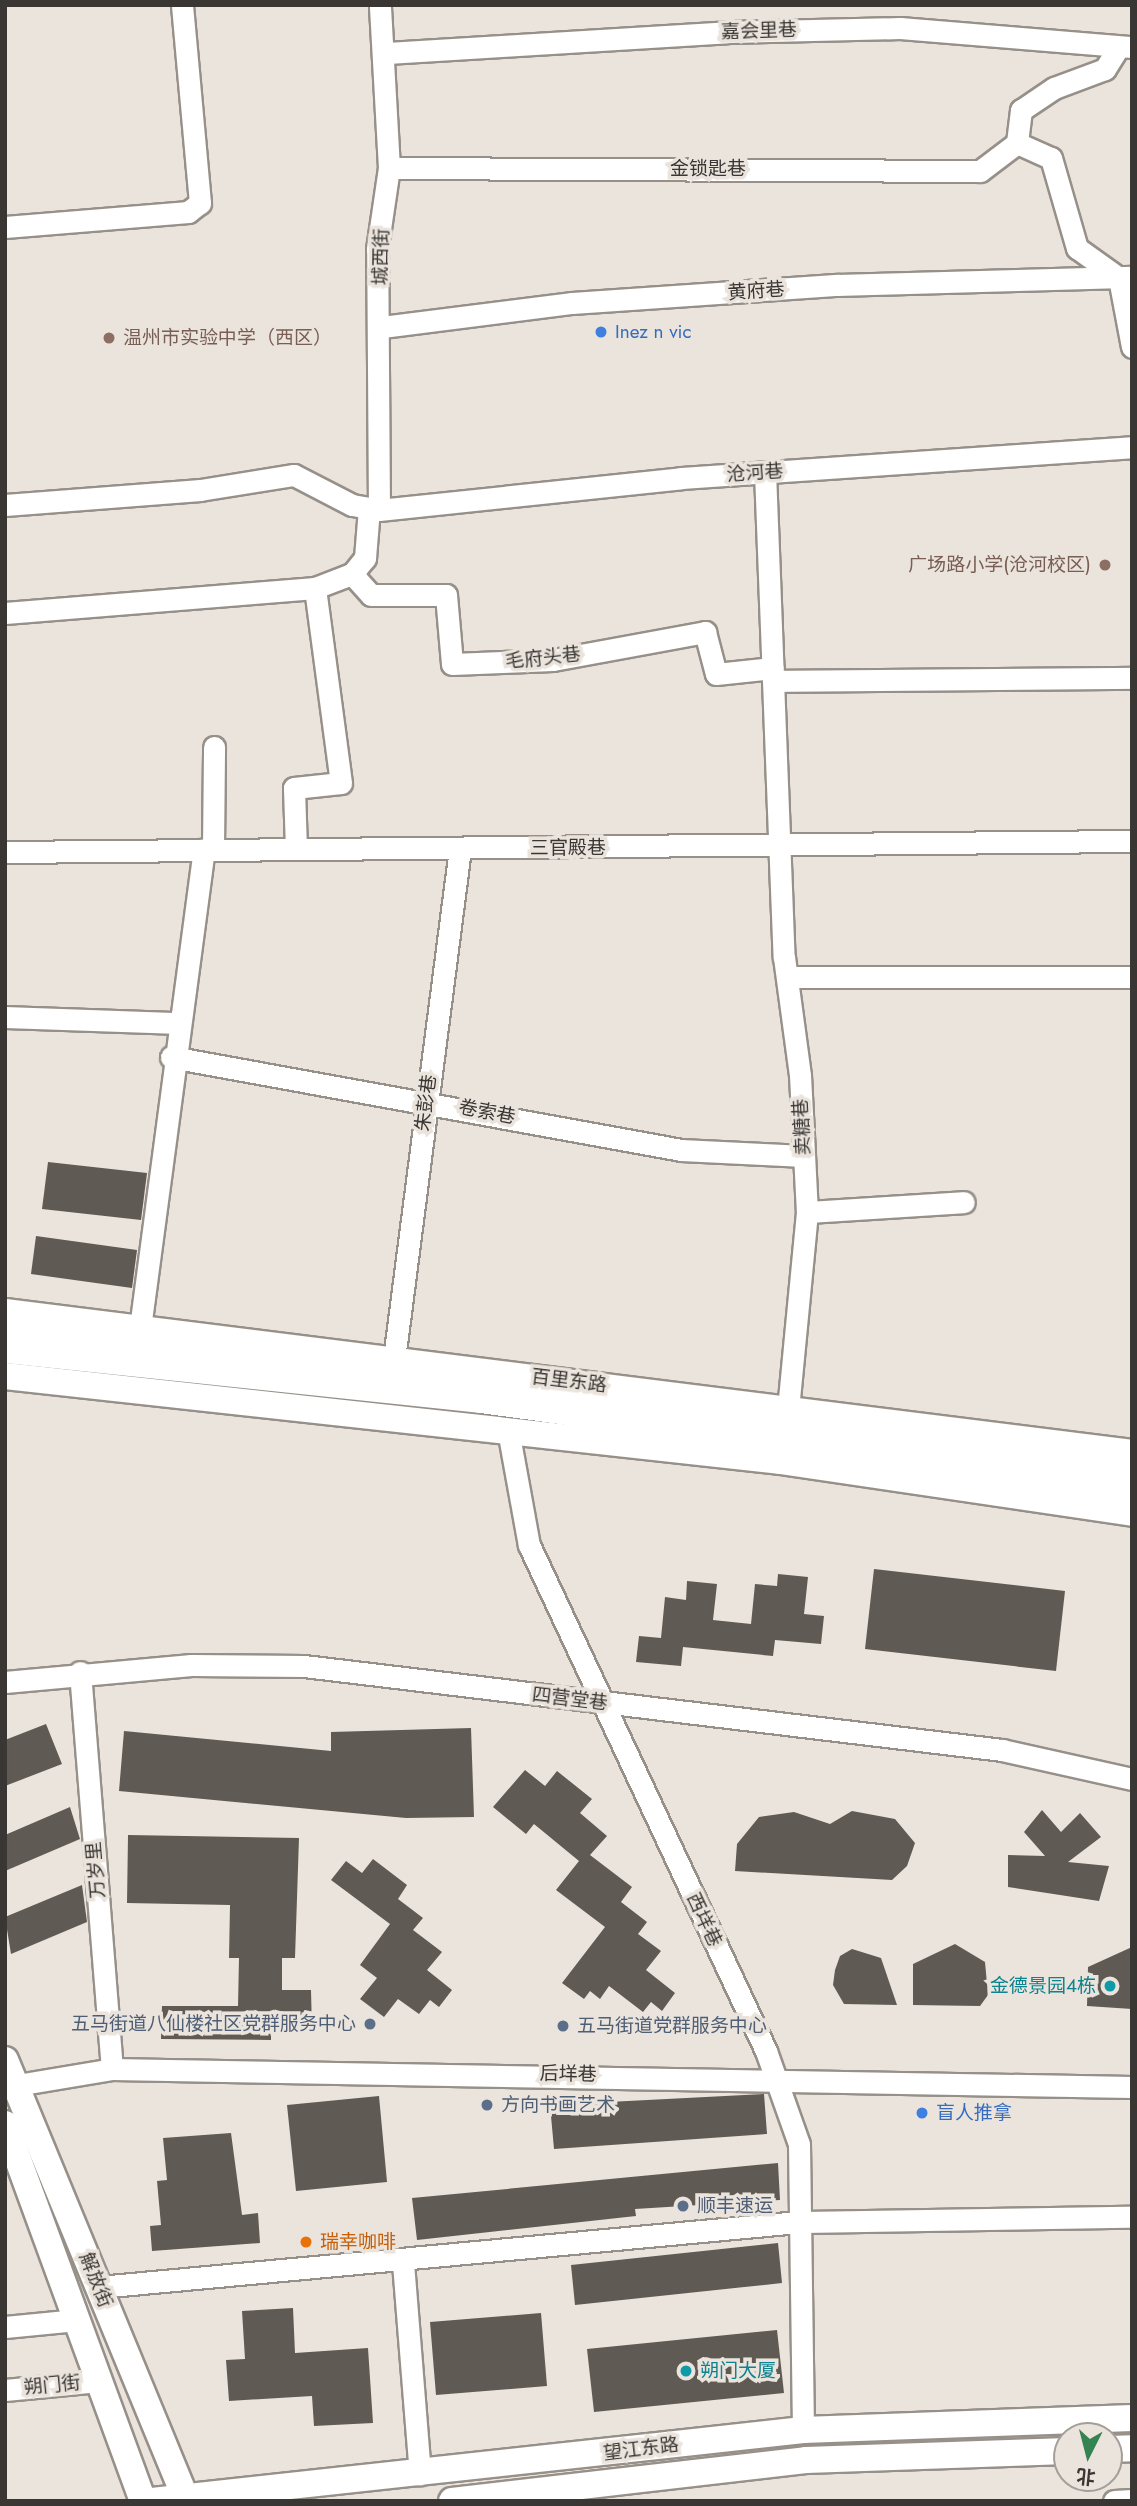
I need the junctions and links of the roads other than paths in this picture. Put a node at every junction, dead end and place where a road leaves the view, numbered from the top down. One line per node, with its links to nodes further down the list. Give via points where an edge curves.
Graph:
1 (182, 5): 7 (street, via 200,203 188,212)
2 (380, 5): 4 (street, 城西街)
3 (1125, 48): 4 (street, 嘉会里巷, via 900,28 727,32); 5 (street, via 1105,69 1054,88 1021,110)
4 (387, 54): 6 (street, 城西街)
5 (1017, 143): 6 (street, 金锁匙巷, via 980,171); 8 (street, via 1051,158 1077,248)
6 (389, 168): 9 (street, 城西街, via 377,249)
7 (5, 227)
8 (1125, 277): 9 (street, 黄府巷, via 838,285 572,303); 10 (street)
9 (382, 327): 14 (street, 城西街)
10 (1132, 346)
11 (1132, 447): 12 (street, 沧河巷)
12 (765, 472): 14 (street, 沧河巷); 18 (street, 卖糖巷)
13 (5, 505): 14 (street, via 200,490 295,475)
14 (374, 509): 15 (street, 城西街, via 365,558)
15 (352, 574): 16 (street); 18 (street, 毛府头巷, via 371,595 446,595 452,664 553,660 705,632 716,674)
16 (315, 588): 17 (street); 24 (street, via 341,783 293,788)
17 (5, 613)
18 (773, 674): 19 (street); 22 (street, 卖糖巷)
19 (1132, 678)
20 (214, 747): 23 (street)
21 (1132, 841): 22 (street, 三官殿巷)
22 (779, 846): 25 (street, 三官殿巷); 27 (street, 卖糖巷)
23 (209, 849): 24 (street, 三官殿巷); 26 (street, 三官殿巷); 30 (street)
24 (296, 849): 25 (street, 三官殿巷)
25 (460, 849): 32 (street, 朱彭巷)
26 (5, 852)
27 (787, 977): 28 (street); 33 (street, 卖糖巷)
28 (1132, 978)
29 (5, 1017): 30 (street)
30 (177, 1023): 31 (street)
31 (171, 1057): 32 (street, 卷索巷); 37 (street)
32 (426, 1101): 33 (street, 卷索巷, via 681,1150); 40 (street, 朱彭巷)
33 (804, 1156): 35 (street, 卖糖巷)
34 (964, 1202): 35 (street)
35 (807, 1212): 42 (street, 卖糖巷)
36 (5, 1312): 37 (main road, 百里东路)
37 (140, 1328): 40 (main road, 百里东路)
38 (5, 1332): 45 (street, via 447,1381)
39 (5, 1352): 46 (street, via 480,1402)
40 (394, 1359): 42 (main road, 百里东路)
41 (5, 1376): 43 (main road)
42 (788, 1409): 44 (main road, 百里东路)
43 (508, 1430): 47 (main road, via 781,1461); 50 (street, 西垟巷, via 529,1545)
44 (1132, 1453)
45 (1132, 1472)
46 (1132, 1491)
47 (1132, 1513)
48 (80, 1672): 49 (street, 四营堂巷); 50 (street, 四营堂巷, via 304,1665); 53 (street, 万岁里)
49 (5, 1682)
50 (602, 1703): 51 (street, 四营堂巷, via 1002,1750); 54 (street, 西垟巷)
51 (1132, 1779)
52 (5, 2060): 55 (main road, 解放街)
53 (112, 2069): 54 (street, 后垟巷); 55 (street, 后垟巷)
54 (775, 2076): 56 (street, 后垟巷); 59 (street, 西垟巷, via 799,2144)
55 (11, 2086): 61 (main road, 解放街)
56 (1132, 2087)
57 (5, 2124): 62 (main road, 解放街)
58 (1132, 2217): 59 (street)
59 (798, 2222): 60 (street); 67 (street, 西垟巷)
60 (402, 2263): 61 (street); 69 (street)
61 (99, 2287): 70 (main road, 解放街)
62 (77, 2320): 63 (street); 64 (main road, 解放街)
63 (5, 2327)
64 (99, 2381): 65 (street, 朔门街); 72 (main road, 解放街)
65 (5, 2390)
66 (1132, 2418): 67 (main road, 望江东路)
67 (803, 2430): 69 (main road, 望江东路)
68 (1053, 2451): 74 (main road, 望江东路, via 806,2460)
69 (420, 2474): 70 (main road, 望江东路)
70 (186, 2499): 73 (main road, 望江东路)
71 (1132, 2500): 75 (street)
72 (143, 2501)
73 (152, 2501)
74 (452, 2501)
75 (1114, 2501)

